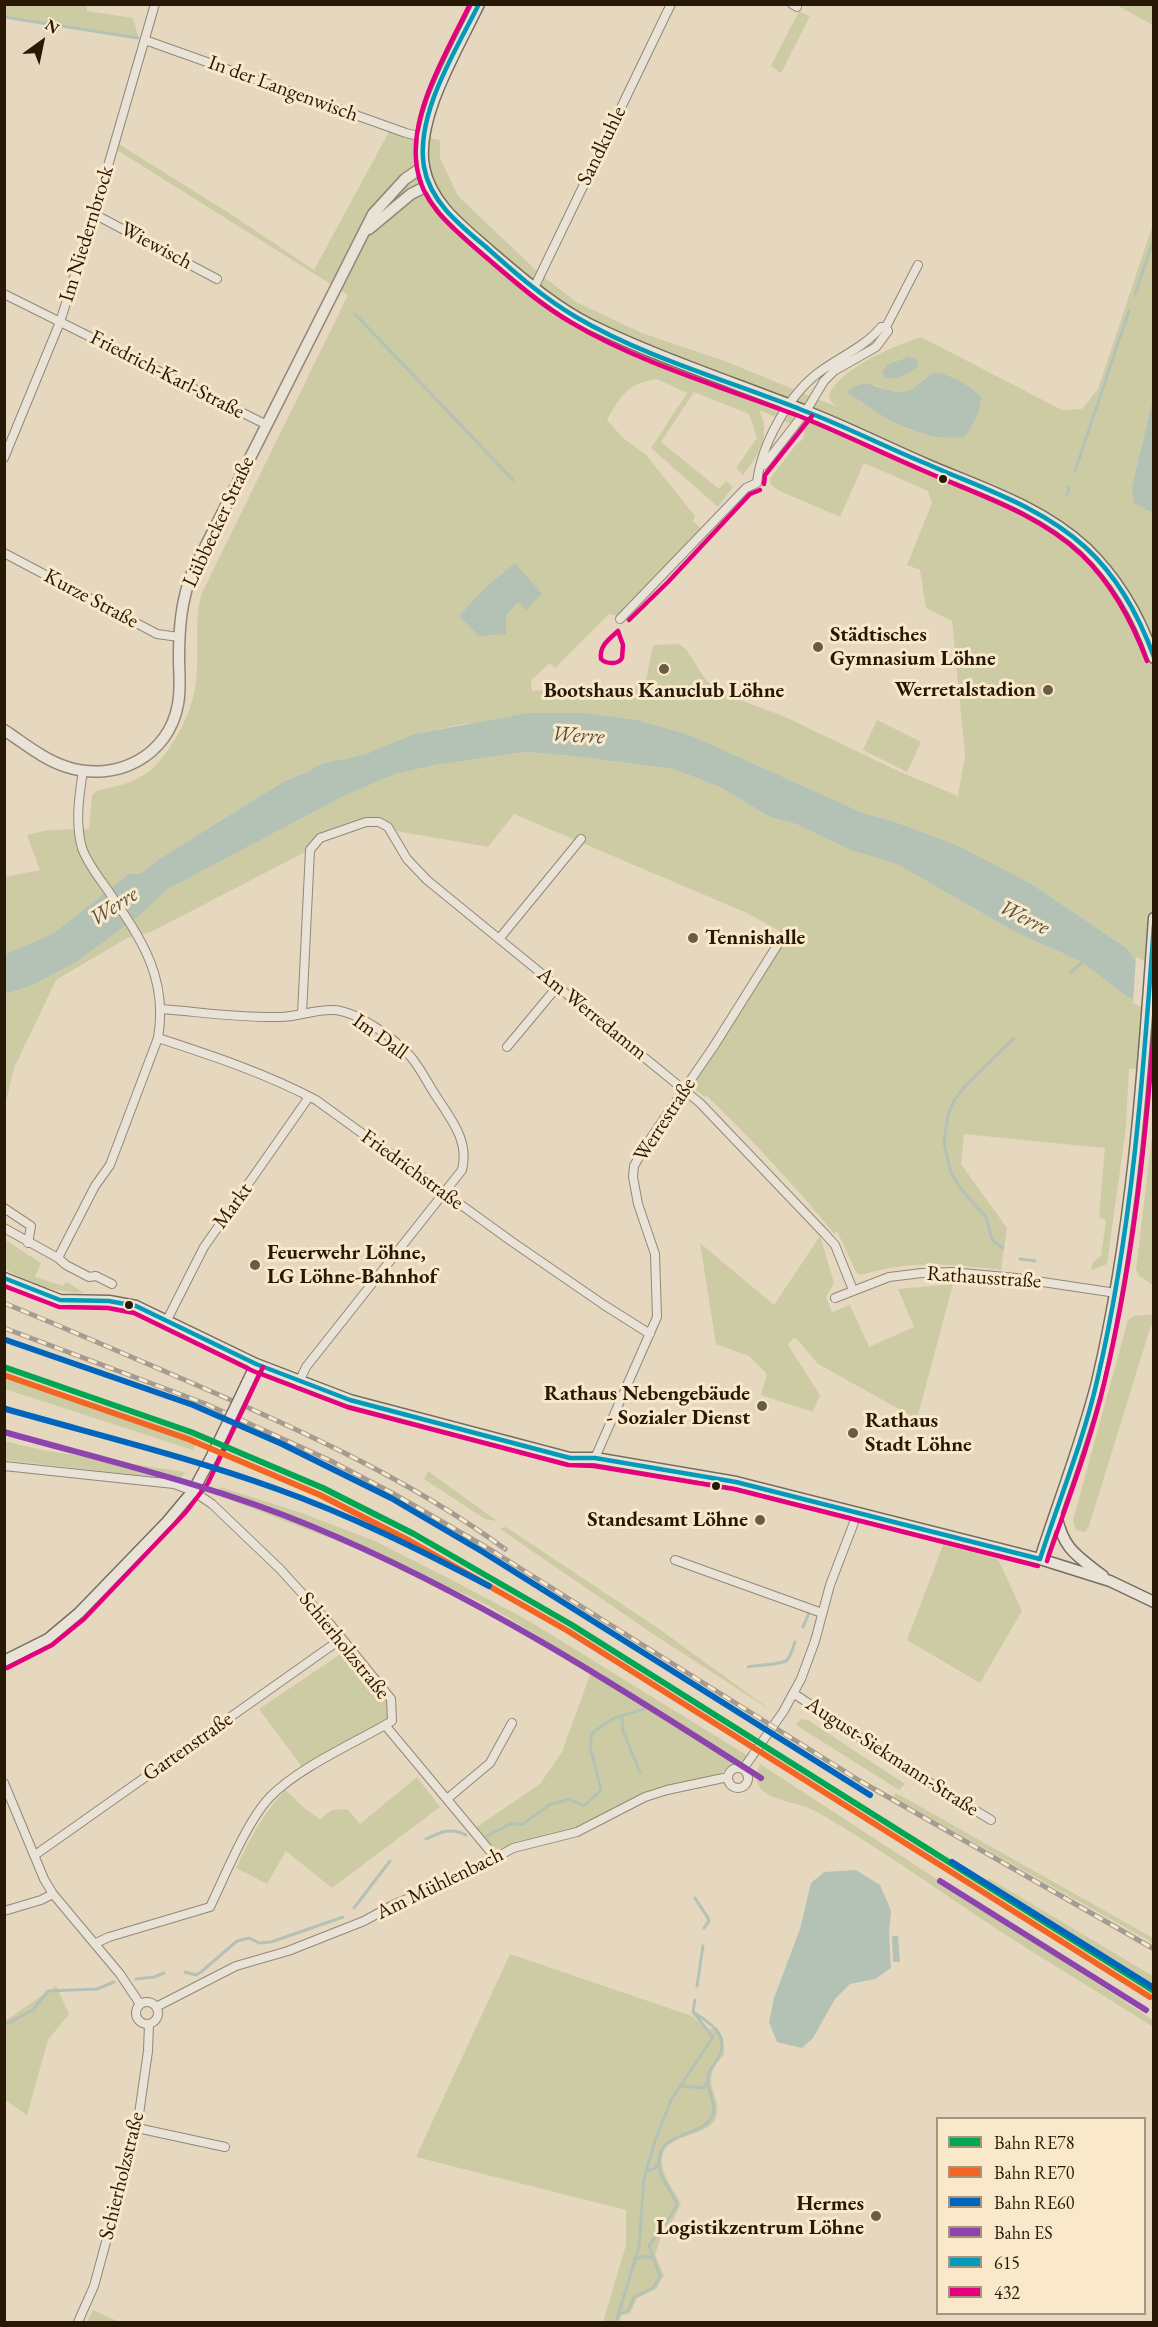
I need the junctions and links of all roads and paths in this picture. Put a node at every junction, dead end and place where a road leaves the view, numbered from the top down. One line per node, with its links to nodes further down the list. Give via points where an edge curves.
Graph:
1 (155, 4): 4 (street, Im Niedernbrock)
2 (480, 4): 5 (main road, via 435,99)
3 (671, 4): 12 (street, Sandkuhle)
4 (145, 40): 5 (street, In der Langenwisch); 8 (street, Im Niedernbrock)
5 (423, 137): 6 (main road)
6 (424, 166): 7 (main road); 9 (main road, Lübbecker Straße, via 387,197)
7 (429, 185): 9 (main road, Lübbecker Straße, via 374,222); 12 (main road, via 450,214)
8 (94, 214): 11 (street, Wiewisch); 14 (street, Im Niedernbrock)
9 (357, 243): 18 (main road, Lübbecker Straße)
10 (918, 265): 15 (street)
11 (217, 279)
12 (534, 288): 16 (main road, via 608,333)
13 (4, 294): 14 (street, Friedrich-Karl-Straße)
14 (60, 322): 18 (street, Friedrich-Karl-Straße); 19 (street, Im Niedernbrock)
15 (886, 327): 16 (street, via 817,373); 17 (street, via 888,331 876,347 834,370)
16 (787, 404): 17 (main road); 20 (street)
17 (806, 411): 20 (street); 24 (main road, via 1010,500 1060,529 1086,548 1116,582 1139,621)
18 (265, 424): 23 (main road, Lübbecker Straße, via 192,573 184,598)
19 (4, 458)
20 (758, 472): 22 (street, via 757,483 746,488)
21 (4, 552): 23 (street, Kurze Straße, via 156,634)
22 (620, 619)
23 (180, 637): 26 (main road, Lübbecker Straße, via 178,707 163,739 147,756 122,768)
24 (1154, 658)
25 (4, 730): 26 (main road, Lübbecker Straße, via 50,760)
26 (83, 771): 32 (street, via 78,822 82,849 148,952)
27 (581, 839): 30 (street)
28 (1154, 918): 46 (main road, via 1133,1180)
29 (783, 936): 36 (street, Werrestraße)
30 (499, 939): 31 (street, Am Werredamm); 33 (street, Am Werredamm, via 427,880 407,859 388,827 380,822 366,822 320,838 310,850)
31 (557, 987): 35 (street); 36 (street, Am Werredamm)
32 (161, 1009): 33 (street, Im Dall, via 281,1017); 34 (street)
33 (302, 1014): 38 (street, Im Dall, via 336,1010 352,1015 412,1058 456,1126 465,1153 462,1170)
34 (158, 1038): 37 (street, Friedrichstraße, via 243,1066); 42 (street, via 110,1165)
35 (507, 1047)
36 (684, 1089): 45 (street, via 835,1245); 49 (street, Werrestraße, via 634,1166 634,1189 655,1254 658,1305)
37 (309, 1097): 38 (street, Friedrichstraße); 48 (street, Markt, via 208,1240)
38 (443, 1191): 49 (street, Friedrichstraße); 51 (street, Im Dall, via 306,1367)
39 (4, 1208): 41 (street, via 29,1223)
40 (4, 1228): 41 (street)
41 (28, 1243): 42 (street)
42 (58, 1258): 44 (street, via 89,1277)
43 (9, 1280): 48 (main road, via 60,1300 122,1302)
44 (112, 1284)
45 (853, 1290): 46 (street, Rathausstraße, via 889,1277 952,1272); 47 (street, Rathausstraße)
46 (1116, 1293): 56 (main road, via 1096,1384)
47 (835, 1298)
48 (167, 1320): 50 (main road)
49 (650, 1334): 52 (street, Werrestraße)
50 (256, 1364): 51 (main road); 54 (main road, bridge)
51 (299, 1382): 52 (main road, via 350,1400 570,1458)
52 (595, 1458): 55 (main road, via 710,1476)
53 (4, 1466): 54 (street, via 174,1484)
54 (194, 1491): 62 (street, Schierholzstraße, via 280,1569); 63 (main road, via 79,1612 48,1639)
55 (858, 1512): 57 (main road); 61 (street)
56 (1055, 1515): 57 (main road); 59 (main road, via 1066,1546)
57 (1040, 1559): 59 (main road)
58 (675, 1560): 61 (street)
59 (1110, 1581): 60 (main road)
60 (1154, 1602)
61 (822, 1613): 64 (street)
62 (342, 1640): 66 (street, Schierholzstraße, via 391,1699 392,1721); 72 (street, Gartenstraße)
63 (4, 1661)
64 (793, 1693): 67 (street); 71 (street, August-Siekmann-Straße)
65 (512, 1724): 70 (street, via 490,1763)
66 (385, 1725): 70 (street); 76 (street, Schierholzstraße, via 287,1781 268,1799 210,1907)
67 (743, 1769): 68 (street, via 735,1768); 68 (street, via 748,1777 744,1786 734,1787)
68 (728, 1778): 73 (street, Am Mühlenbach, via 645,1797 577,1832 513,1848)
69 (4, 1783): 72 (street)
70 (447, 1799): 73 (street)
71 (991, 1820)
72 (35, 1855): 74 (street)
73 (495, 1857): 78 (street, Am Mühlenbach, via 364,1921 288,1951 236,1966)
74 (53, 1894): 75 (street); 76 (street)
75 (4, 1911)
76 (96, 1943): 77 (street)
77 (140, 2004): 78 (street, via 147,2002); 79 (street, via 138,2019)
78 (156, 2007): 79 (street, via 156,2020)
79 (149, 2024): 80 (street, Schierholzstraße)
80 (137, 2128): 81 (street); 82 (street, Schierholzstraße, via 94,2286)
81 (225, 2147)
82 (78, 2322)

